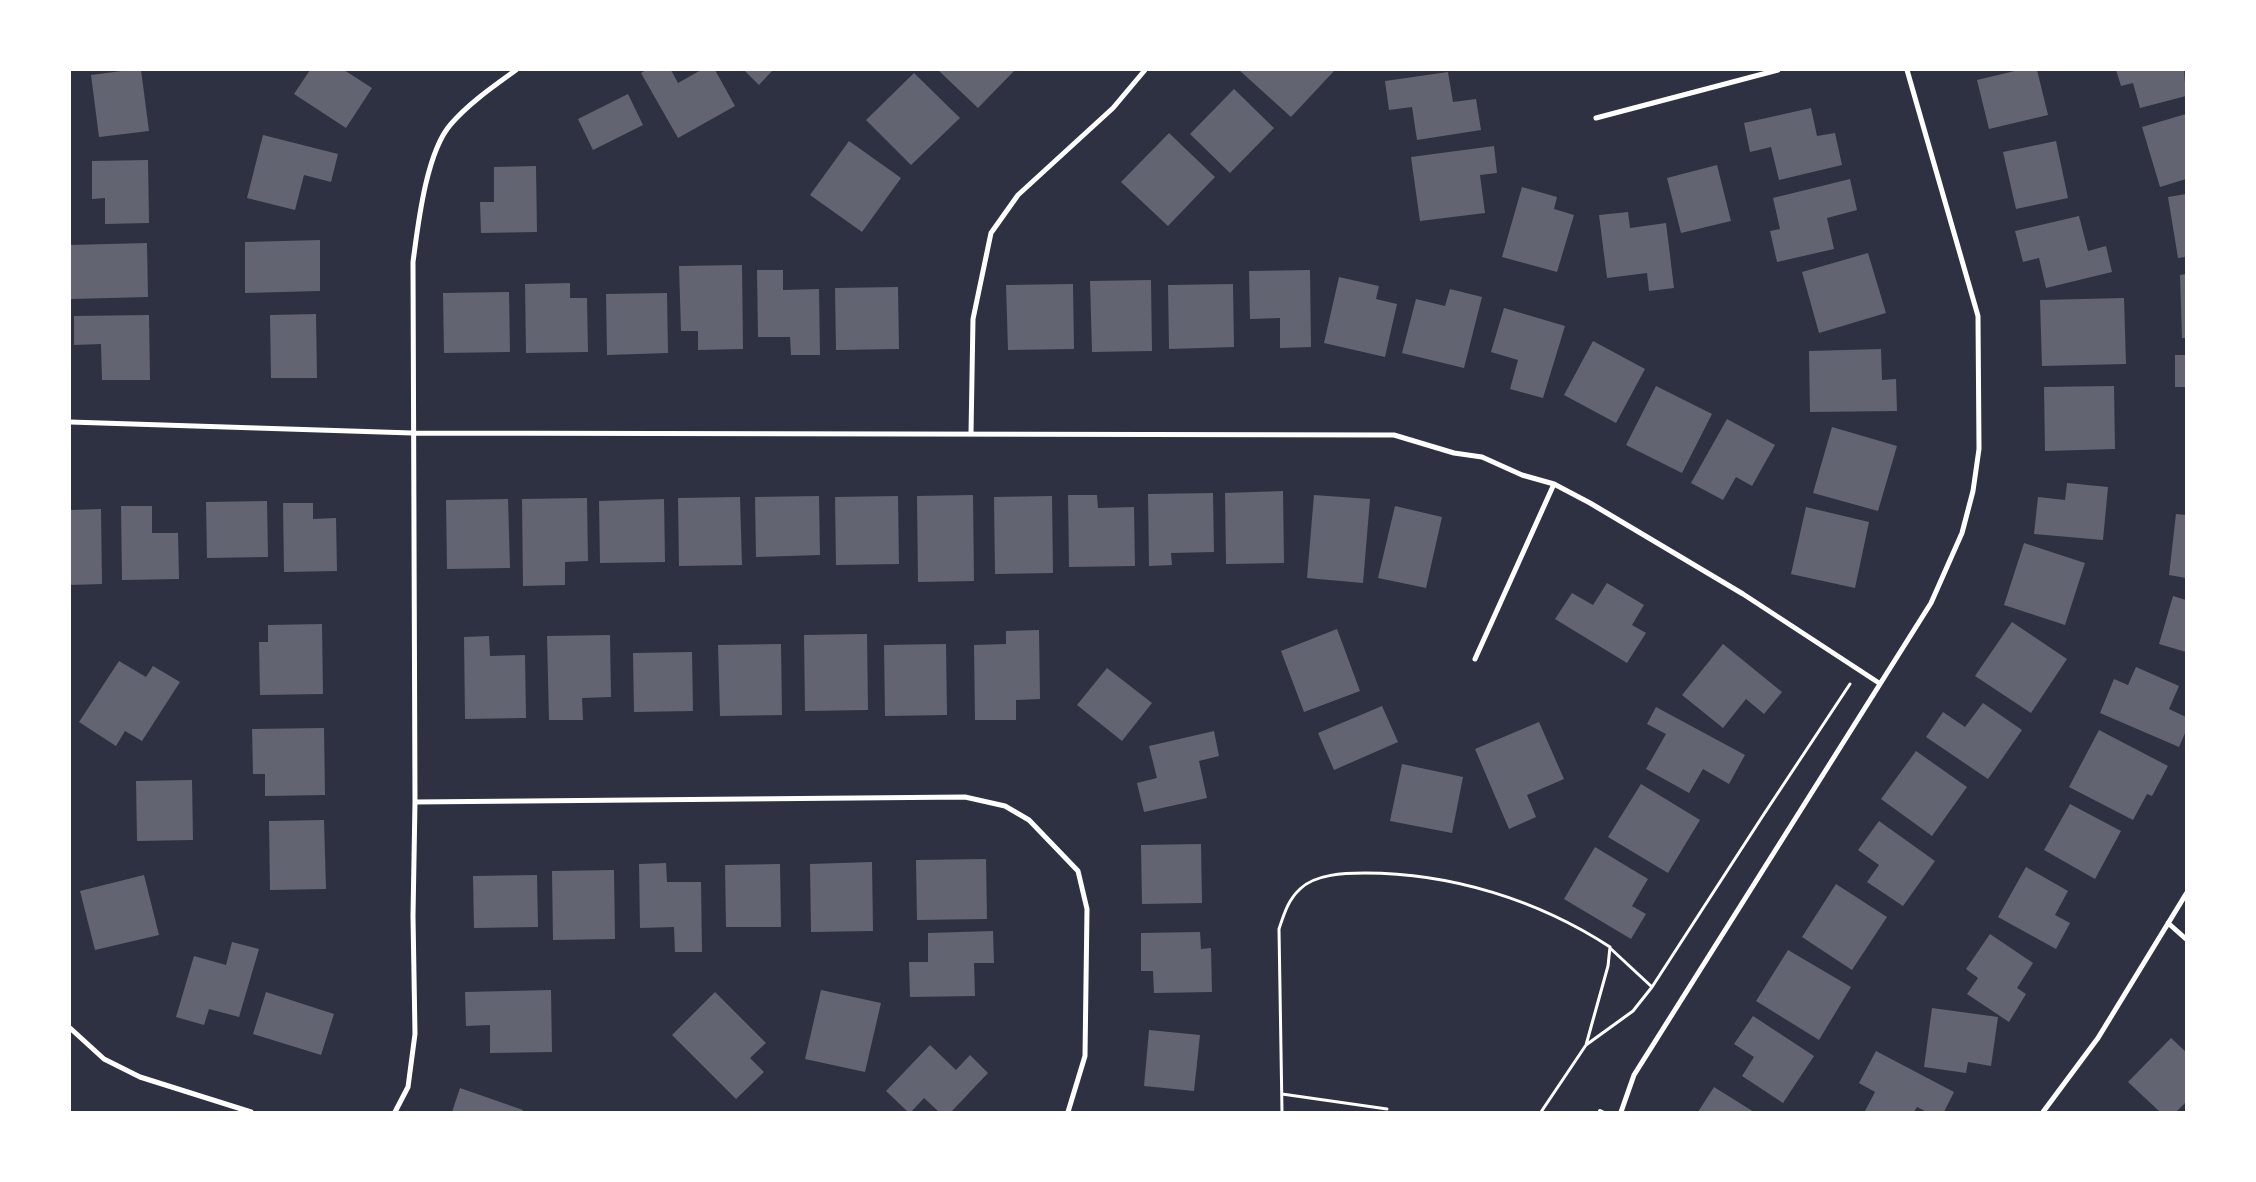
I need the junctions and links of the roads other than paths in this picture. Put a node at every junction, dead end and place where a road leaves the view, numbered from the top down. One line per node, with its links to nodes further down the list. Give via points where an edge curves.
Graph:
1 (516, 70): 8 (street, via 451,124 439,143 420,206 413,262)
2 (1145, 70): 7 (street, via 1113,108 1018,195 991,233 973,319)
3 (1778, 70): 5 (street)
4 (1907, 70): 11 (street, via 1978,316 1979,448 1973,491 1962,533 1931,603)
5 (1596, 118)
6 (70, 422): 8 (street)
7 (971, 432): 8 (street); 9 (street, via 1394,435 1454,453 1482,457 1522,475)
8 (412, 433): 12 (street)
9 (1554, 484): 10 (street); 11 (street, via 1743,594)
10 (1475, 659)
11 (1879, 683): 20 (street, via 1634,1075)
12 (415, 802): 18 (street, via 415,1034 408,1087); 19 (street, via 965,797 1005,806 1029,820 1078,871 1087,909 1085,1056)
13 (2186, 894): 14 (street)
14 (2168, 923): 15 (street); 21 (street, via 2098,1038)
15 (2186, 939)
16 (71, 1030): 17 (street, via 104,1059 140,1077)
17 (251, 1112)
18 (395, 1112)
19 (1068, 1112)
20 (1621, 1112)
21 (2043, 1112)

